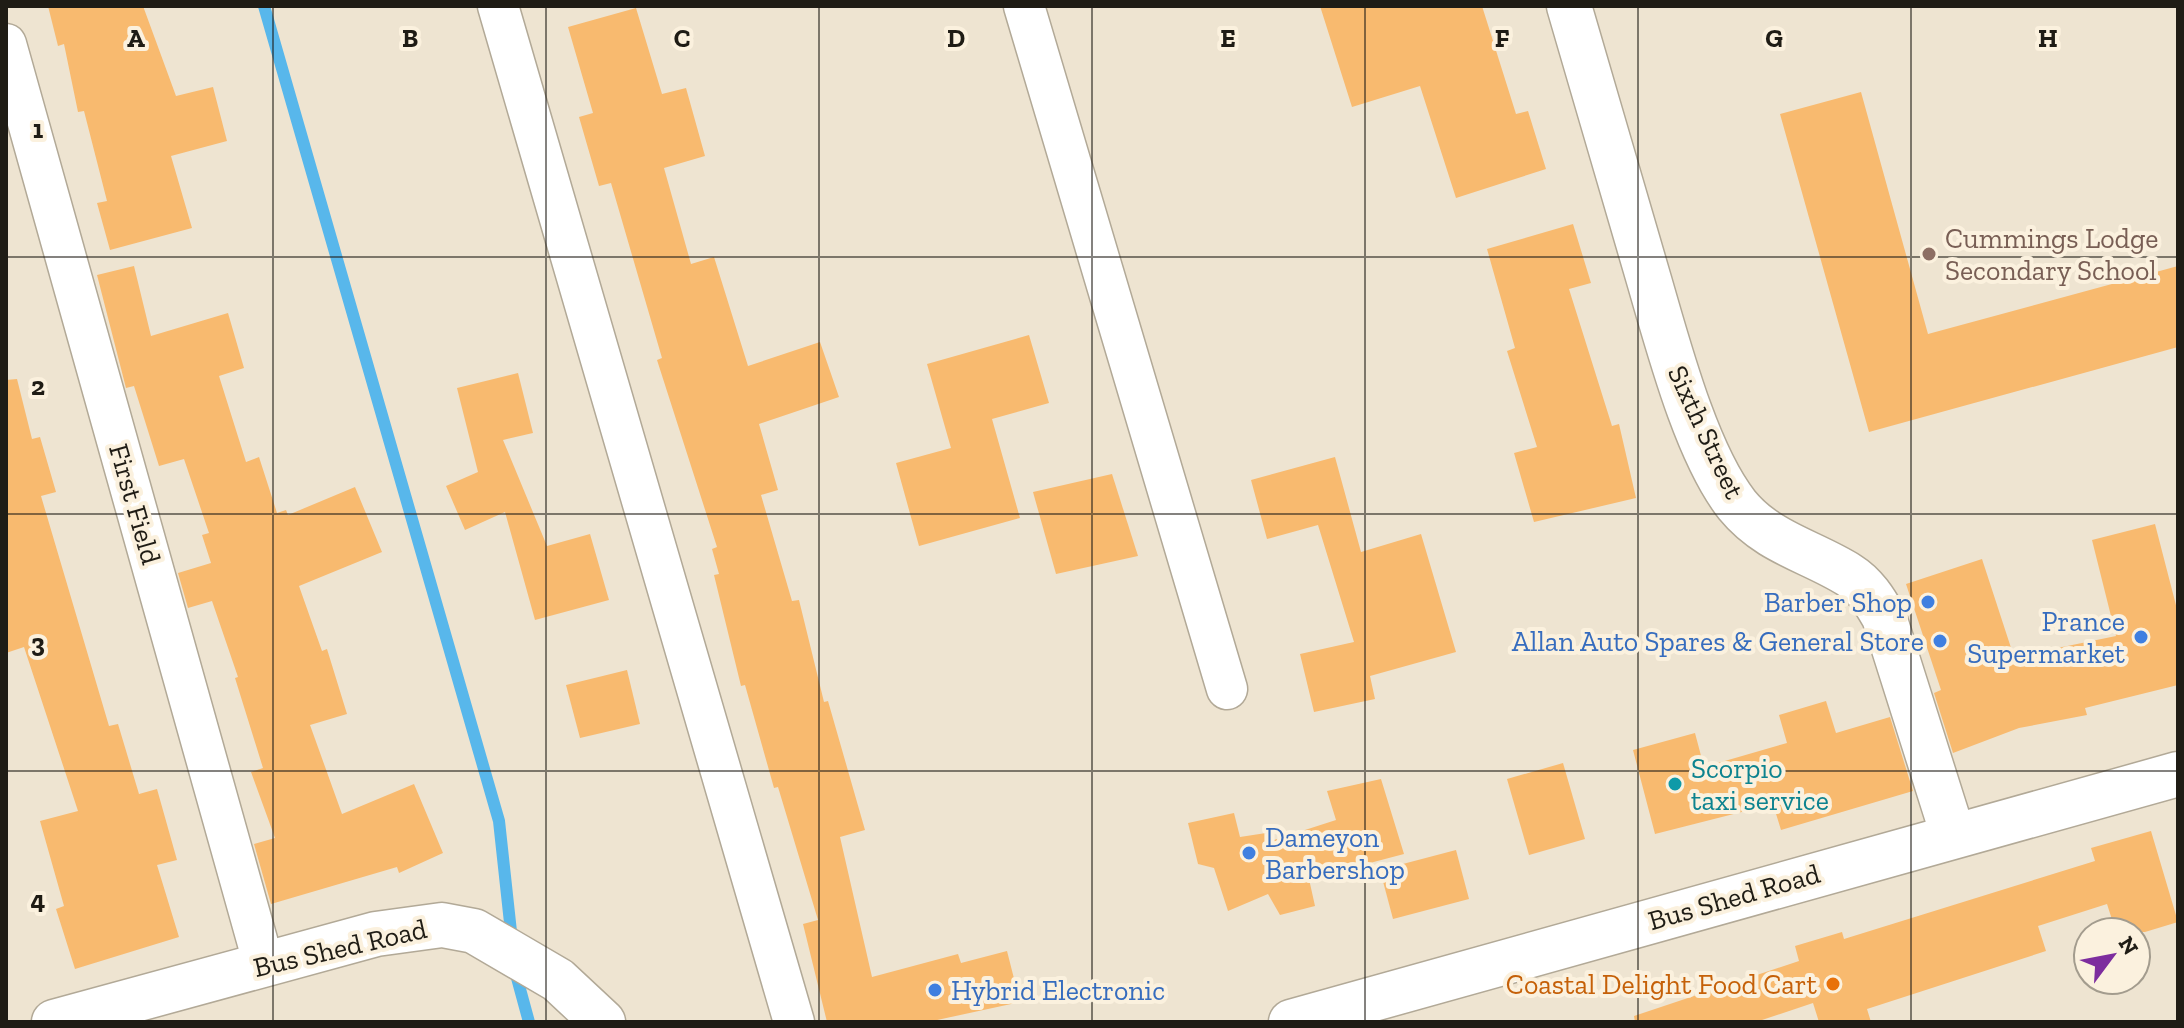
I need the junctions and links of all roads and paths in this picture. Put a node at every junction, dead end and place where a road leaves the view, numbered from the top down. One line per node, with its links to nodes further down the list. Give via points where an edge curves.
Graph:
1 (498, 6): 11 (street)
2 (1024, 6): 5 (street)
3 (1569, 6): 7 (street, Sixth Street, via 1672,361 1710,455 1736,504 1758,528 1849,575 1875,601)
4 (6, 44): 8 (street, First Field)
5 (1227, 689)
6 (2178, 774): 7 (street, Bus Shed Road)
7 (1953, 835): 12 (street, Bus Shed Road)
8 (264, 965): 9 (street, Bus Shed Road); 10 (street, Bus Shed Road, via 376,934 442,925 474,931 558,980)
9 (54, 1022)
10 (603, 1022)
11 (794, 1022)
12 (1291, 1022)

